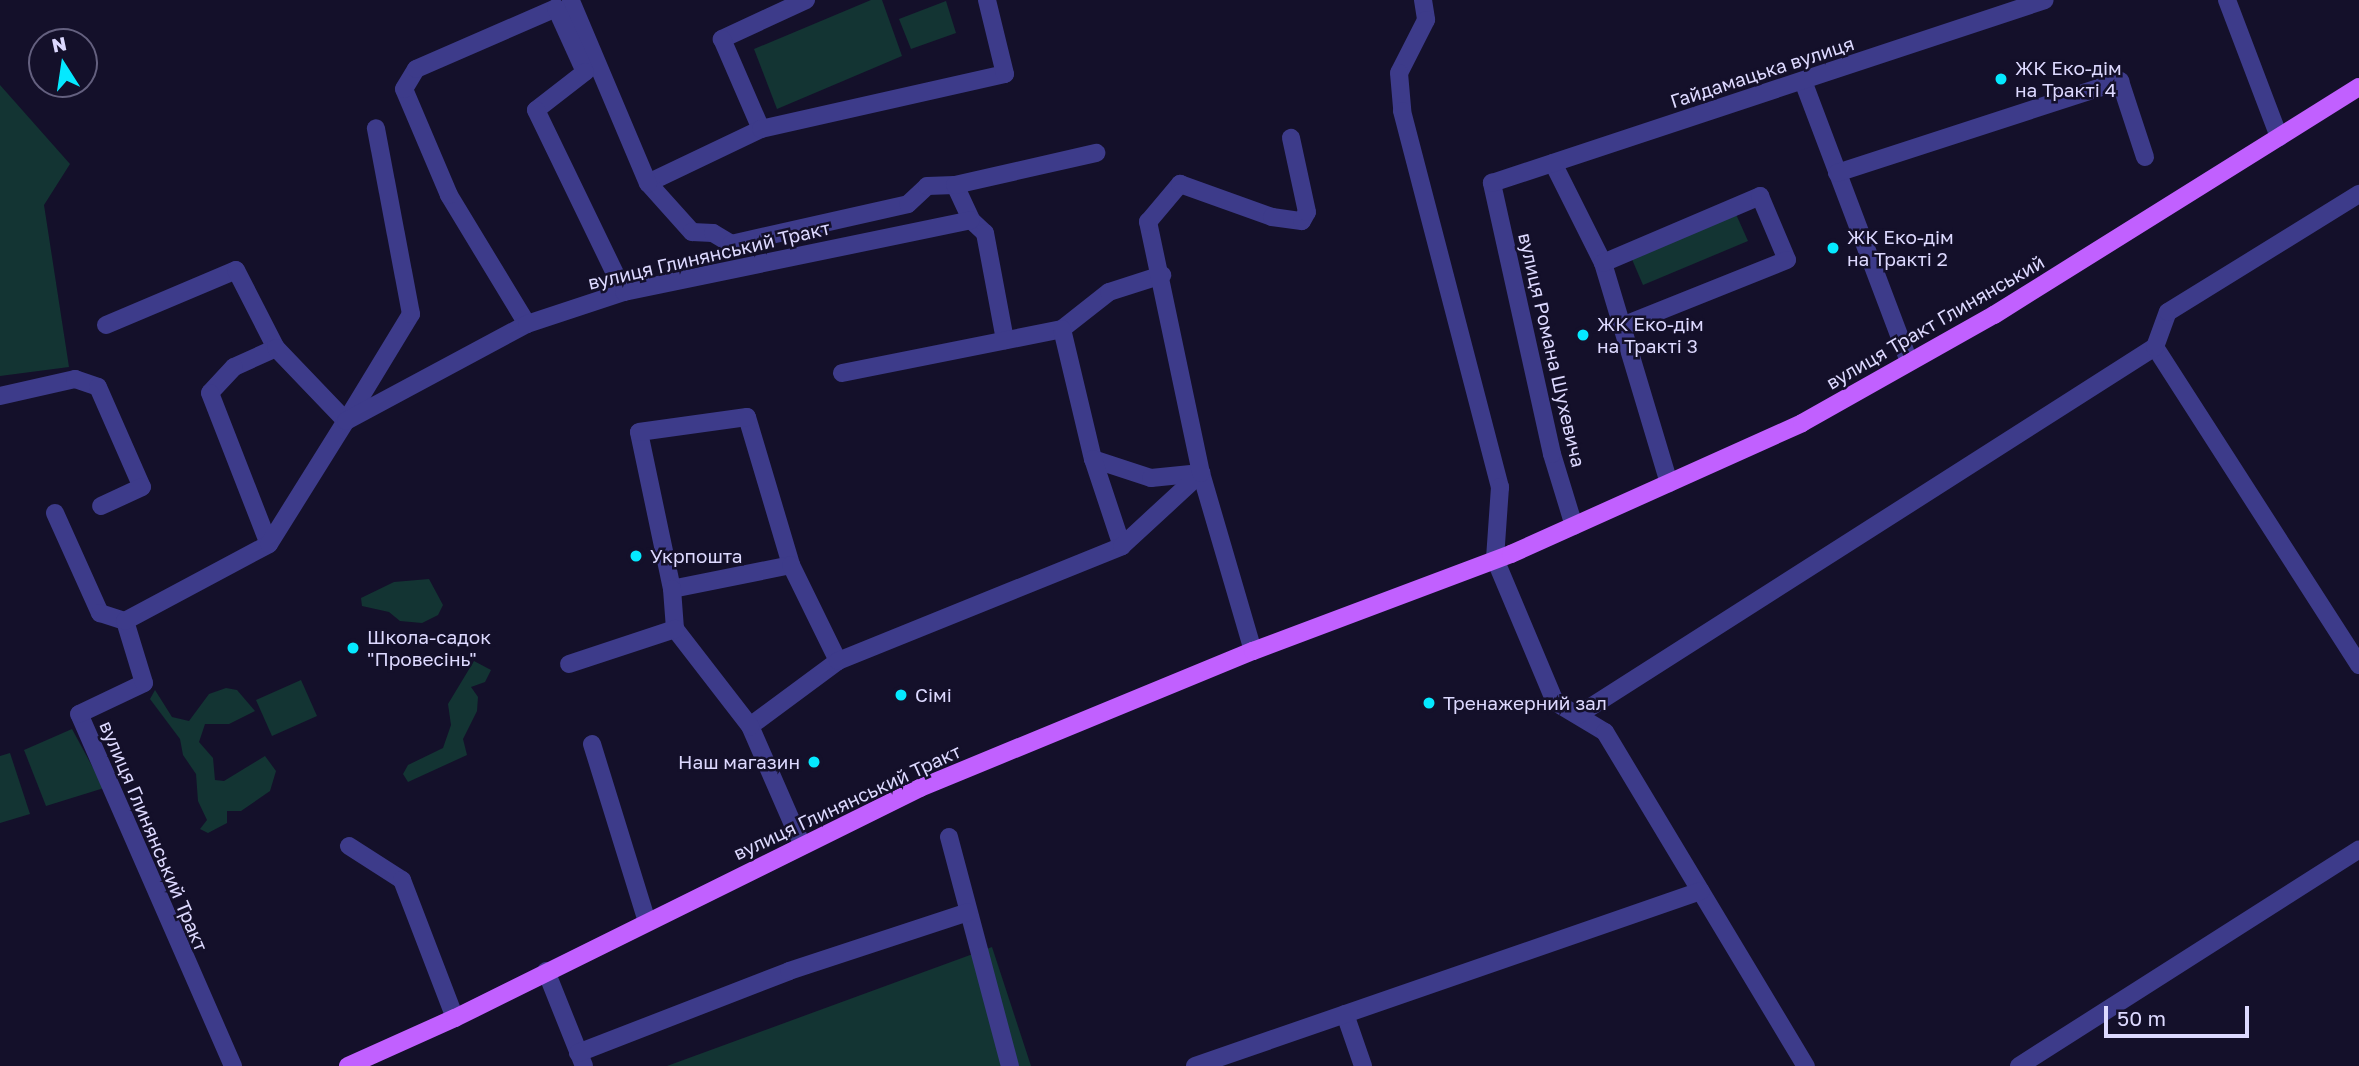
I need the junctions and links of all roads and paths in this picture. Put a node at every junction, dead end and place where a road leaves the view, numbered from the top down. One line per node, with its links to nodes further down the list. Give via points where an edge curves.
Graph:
1 (806, 0): 10 (street, via 722,38)
2 (987, 0): 10 (street, via 1005,74)
3 (1423, 0): 44 (street, via 1426,20 1399,73 1402,111 1500,487)
4 (2045, 0): 7 (street, Гайдамацька вулиця)
5 (2227, 0): 11 (street)
6 (567, 3): 17 (street); 24 (street, via 585,72 536,110); 25 (street, via 416,69 404,89 449,195)
7 (1803, 81): 15 (street, Гайдамацька вулиця); 16 (street)
8 (2359, 87): 11 (main road, вулиця Тракт Глинянський)
9 (376, 128): 35 (street, via 411,314)
10 (761, 129): 17 (street)
11 (2279, 137): 32 (main road, вулиця Тракт Глинянський)
12 (1291, 138): 23 (street, via 1306,217 1296,222 1272,217 1180,184 1148,222)
13 (1096, 153): 19 (street)
14 (2145, 157): 16 (street, via 2120,81)
15 (1553, 163): 18 (street, Гайдамацька вулиця); 22 (street)
16 (1838, 173): 32 (street)
17 (648, 183): 19 (street, via 692,232 713,233 731,244 908,204 927,186)
18 (1492, 183): 41 (street, вулиця Романа Шухевича, via 1552,454)
19 (955, 185): 21 (street)
20 (2359, 194): 30 (street, via 2168,313)
21 (971, 220): 24 (street, вулиця Глинянський Тракт); 29 (street, via 985,233)
22 (1603, 263): 27 (street); 27 (street, via 1760,196 1787,260)
23 (1162, 275): 28 (street, via 1109,292); 37 (street)
24 (624, 292): 25 (street, вулиця Глинянський Тракт)
25 (527, 324): 35 (street, вулиця Глинянський Тракт)
26 (106, 325): 31 (street, via 236,270)
27 (1622, 326): 38 (street)
28 (1062, 329): 29 (street); 36 (street)
29 (1005, 340): 33 (street)
30 (2155, 347): 52 (street); 53 (street)
31 (276, 348): 35 (street); 42 (street, via 234,367 210,393)
32 (1909, 362): 38 (main road, вулиця Тракт Глинянський, via 1802,423)
33 (842, 373)
34 (0, 396): 39 (street, via 75,379 98,387 142,487)
35 (346, 421): 42 (street, вулиця Глинянський Тракт)
36 (1093, 459): 37 (street, via 1151,478); 43 (street)
37 (1201, 473): 43 (street); 49 (street)
38 (1669, 483): 41 (main road, вулиця Тракт Глинянський)
39 (101, 506)
40 (55, 513): 47 (street, via 100,612)
41 (1574, 526): 44 (main road, вулиця Тракт Глинянський)
42 (269, 544): 47 (street, вулиця Глинянський Тракт)
43 (1122, 546): 50 (street)
44 (1503, 557): 49 (main road, вулиця Глинянський Тракт); 53 (street, via 1555,702)
45 (791, 565): 46 (street); 46 (street, via 747,417 639,432); 50 (street)
46 (672, 589): 48 (street)
47 (125, 621): 67 (street, вулиця Глинянський Тракт, via 144,683 79,714)
48 (676, 629): 51 (street); 54 (street)
49 (1254, 651): 57 (main road, вулиця Глинянський Тракт, via 920,788)
50 (838, 661): 54 (street)
51 (569, 664)
52 (2359, 665)
53 (1578, 715): 60 (street, via 1605,732)
54 (750, 726): 57 (street)
55 (592, 744): 62 (street)
56 (949, 837): 61 (street)
57 (801, 843): 62 (main road, вулиця Глинянський Тракт)
58 (349, 846): 65 (street, via 402,880)
59 (2359, 849): 73 (street)
60 (1701, 891): 64 (street); 72 (street)
61 (968, 912): 66 (street, via 789,971); 69 (street)
62 (647, 922): 63 (main road, вулиця Глинянський Тракт)
63 (546, 971): 65 (main road, вулиця Глинянський Тракт); 66 (street)
64 (1345, 1014): 70 (street); 71 (street)
65 (455, 1018): 68 (main road, вулиця Глинянський Тракт)
66 (581, 1059)
67 (233, 1066)
68 (348, 1066)
69 (1010, 1066)
70 (1195, 1066)
71 (1363, 1066)
72 (1806, 1066)
73 (2020, 1066)

